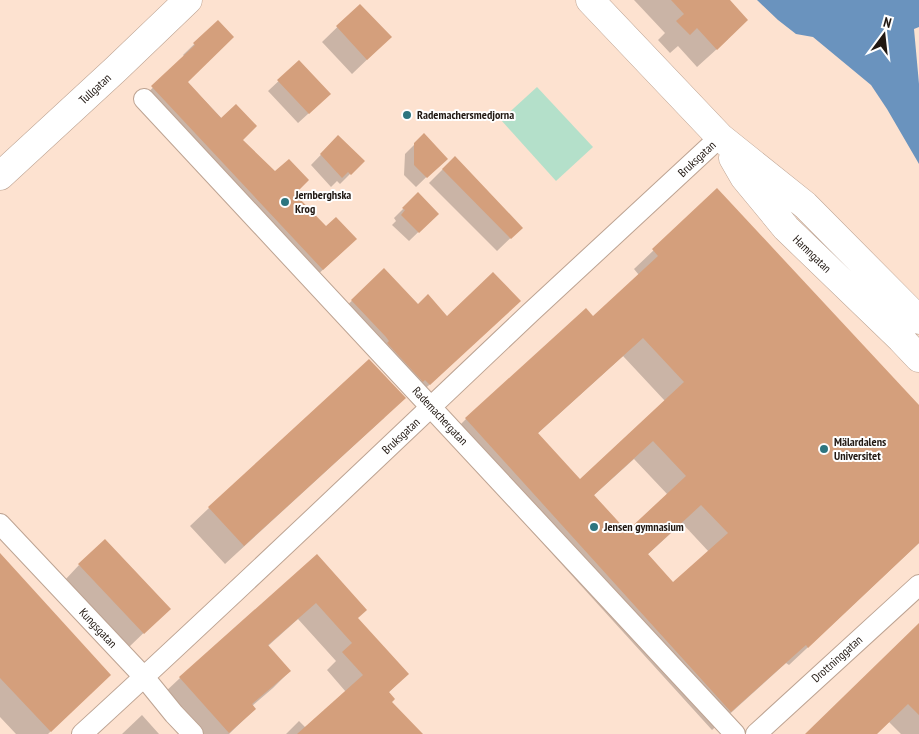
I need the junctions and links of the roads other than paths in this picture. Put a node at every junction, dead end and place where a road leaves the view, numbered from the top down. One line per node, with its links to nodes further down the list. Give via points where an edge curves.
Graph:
1 (188, 0): 5 (street, Tullgatan)
2 (590, 0): 4 (street, Hamngatan)
3 (144, 99): 7 (street, Rademachergatan)
4 (720, 137): 6 (street, Hamngatan, via 744,176 786,228); 7 (street, Bruksgatan)
5 (0, 176)
6 (914, 335)
7 (432, 408): 10 (street, Bruksgatan); 13 (street, Rademachergatan)
8 (0, 524): 10 (street, Kungsgatan)
9 (919, 585): 14 (street, Drottninggatan)
10 (144, 677): 11 (street, Bruksgatan); 12 (street, Kungsgatan)
11 (82, 734)
12 (193, 734)
13 (735, 734)
14 (756, 734)

